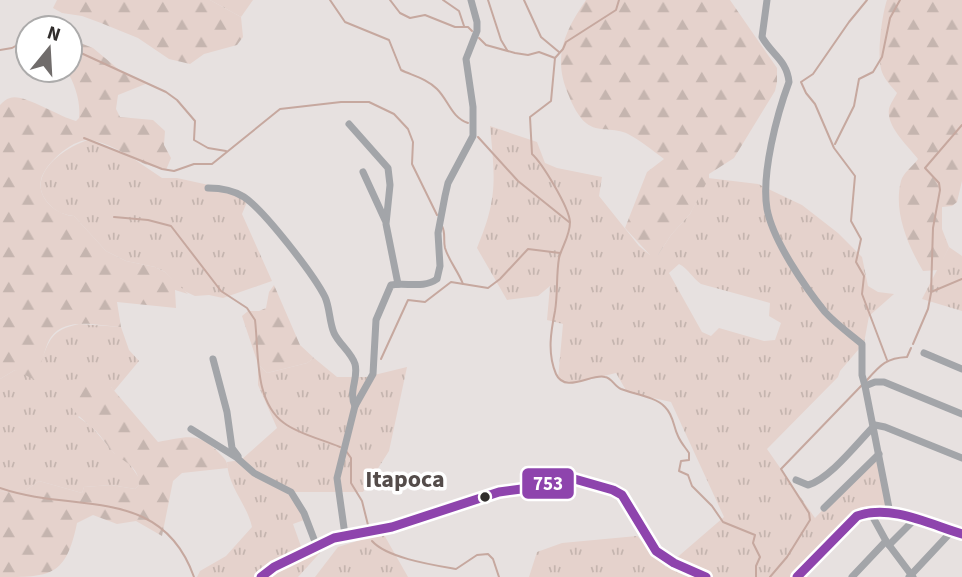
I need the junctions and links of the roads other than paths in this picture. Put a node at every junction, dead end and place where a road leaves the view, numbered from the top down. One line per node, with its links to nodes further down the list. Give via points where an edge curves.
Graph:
1 (471, 0): 7 (street, via 477,31 466,59 473,136 448,183 438,233 437,279 423,285)
2 (767, 0): 11 (street, via 762,37 783,62 789,82 770,153 766,198 770,222 801,280 829,316 862,344 862,375)
3 (349, 124): 6 (street, via 388,168)
4 (363, 172): 6 (street)
5 (208, 188): 12 (street, via 230,191 251,203 322,291 334,332 354,363)
6 (386, 224): 7 (street)
7 (398, 284): 12 (street, via 391,285 380,310 373,374)
8 (924, 353): 10 (street)
9 (213, 359): 18 (street, via 232,448)
10 (962, 369)
11 (868, 384): 13 (street, via 884,382); 14 (street)
12 (355, 406): 26 (street, via 337,478)
13 (962, 414)
14 (874, 425): 16 (street); 17 (street); 19 (street, via 814,483)
15 (191, 429): 18 (street)
16 (879, 454): 20 (street); 22 (street)
17 (962, 458)
18 (244, 463): 28 (street, via 294,495)
19 (796, 480)
20 (824, 508)
21 (869, 510): 22 (street); 27 (street); 32 (street, via 857,516)
22 (890, 513): 23 (street)
23 (914, 520): 24 (street); 27 (street)
24 (952, 531): 25 (street); 29 (street)
25 (962, 534)
26 (345, 535): 28 (street); 31 (street, via 392,527 495,493 571,478 622,495 656,551)
27 (887, 543): 29 (street); 33 (street)
28 (317, 547): 30 (street)
29 (911, 576)
30 (261, 577)
31 (706, 577)
32 (797, 577)
33 (852, 577)

